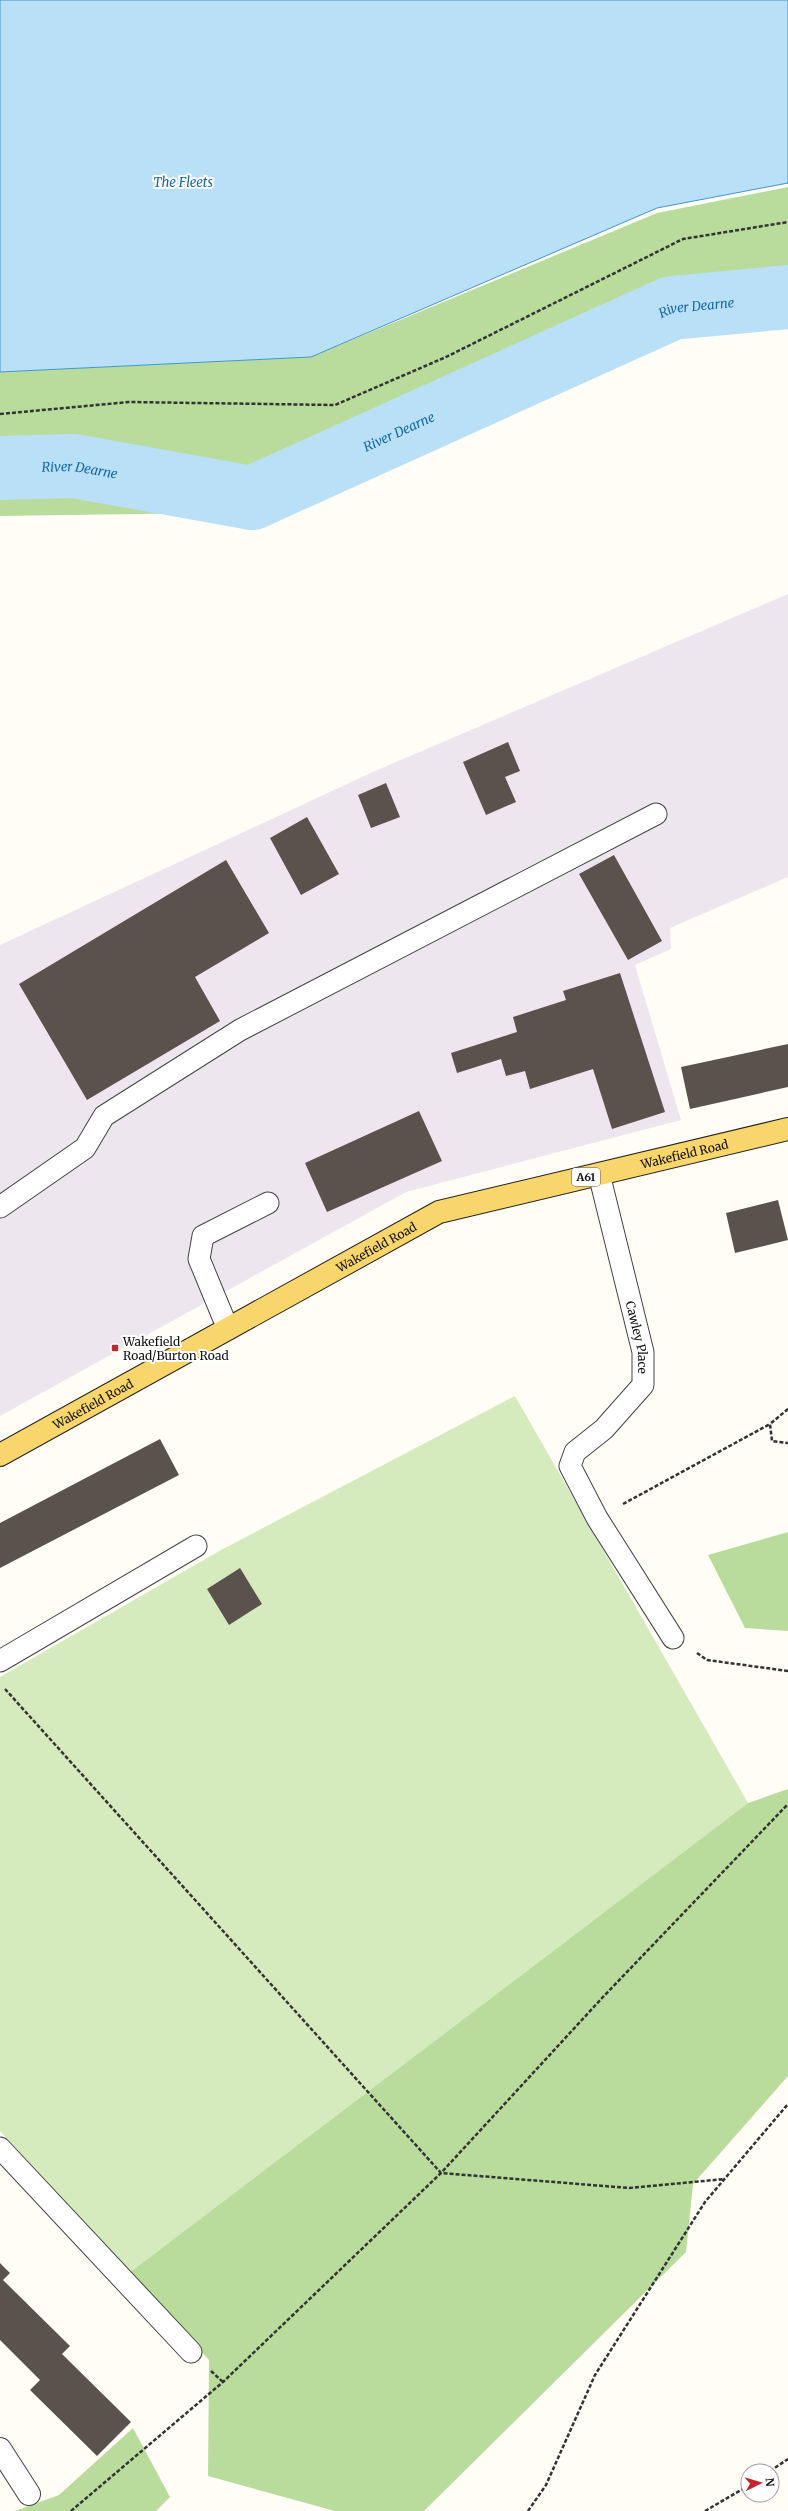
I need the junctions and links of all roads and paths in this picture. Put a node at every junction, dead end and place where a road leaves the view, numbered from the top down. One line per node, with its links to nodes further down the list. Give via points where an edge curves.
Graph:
1 (788, 222): 2 (path, via 683,239 446,356 335,405 129,402)
2 (0, 414)
3 (656, 814): 7 (lane, via 240,1030 104,1116 85,1148)
4 (788, 1129): 5 (main road, Wakefield Road / A61)
5 (599, 1174): 8 (main road, Wakefield Road / A61, via 439,1212); 13 (lane, Cawley Place, via 643,1352 643,1385 604,1429 575,1452 570,1466)
6 (268, 1203): 8 (lane, via 203,1236 199,1259)
7 (0, 1207)
8 (228, 1329): 12 (main road, Wakefield Road / A61)
9 (788, 1409): 10 (path)
10 (770, 1424): 11 (path, via 772,1441); 13 (path)
11 (788, 1443)
12 (0, 1455)
13 (597, 1518): 15 (lane, Cawley Place)
14 (196, 1546): 16 (lane)
15 (672, 1638): 17 (path, via 707,1660)
16 (0, 1660)
17 (788, 1671)
18 (0, 1684): 22 (path)
19 (788, 1804): 22 (path, via 602,1997)
20 (788, 2104): 23 (path)
21 (0, 2148): 24 (lane)
22 (442, 2173): 23 (path, via 629,2188); 28 (path, via 223,2382)
23 (725, 2179): 29 (path, via 705,2202 595,2375 546,2485)
24 (191, 2352)
25 (0, 2450): 27 (street)
26 (740, 2491): 30 (path)
27 (29, 2494)
28 (71, 2511)
29 (528, 2511)
30 (705, 2511)

